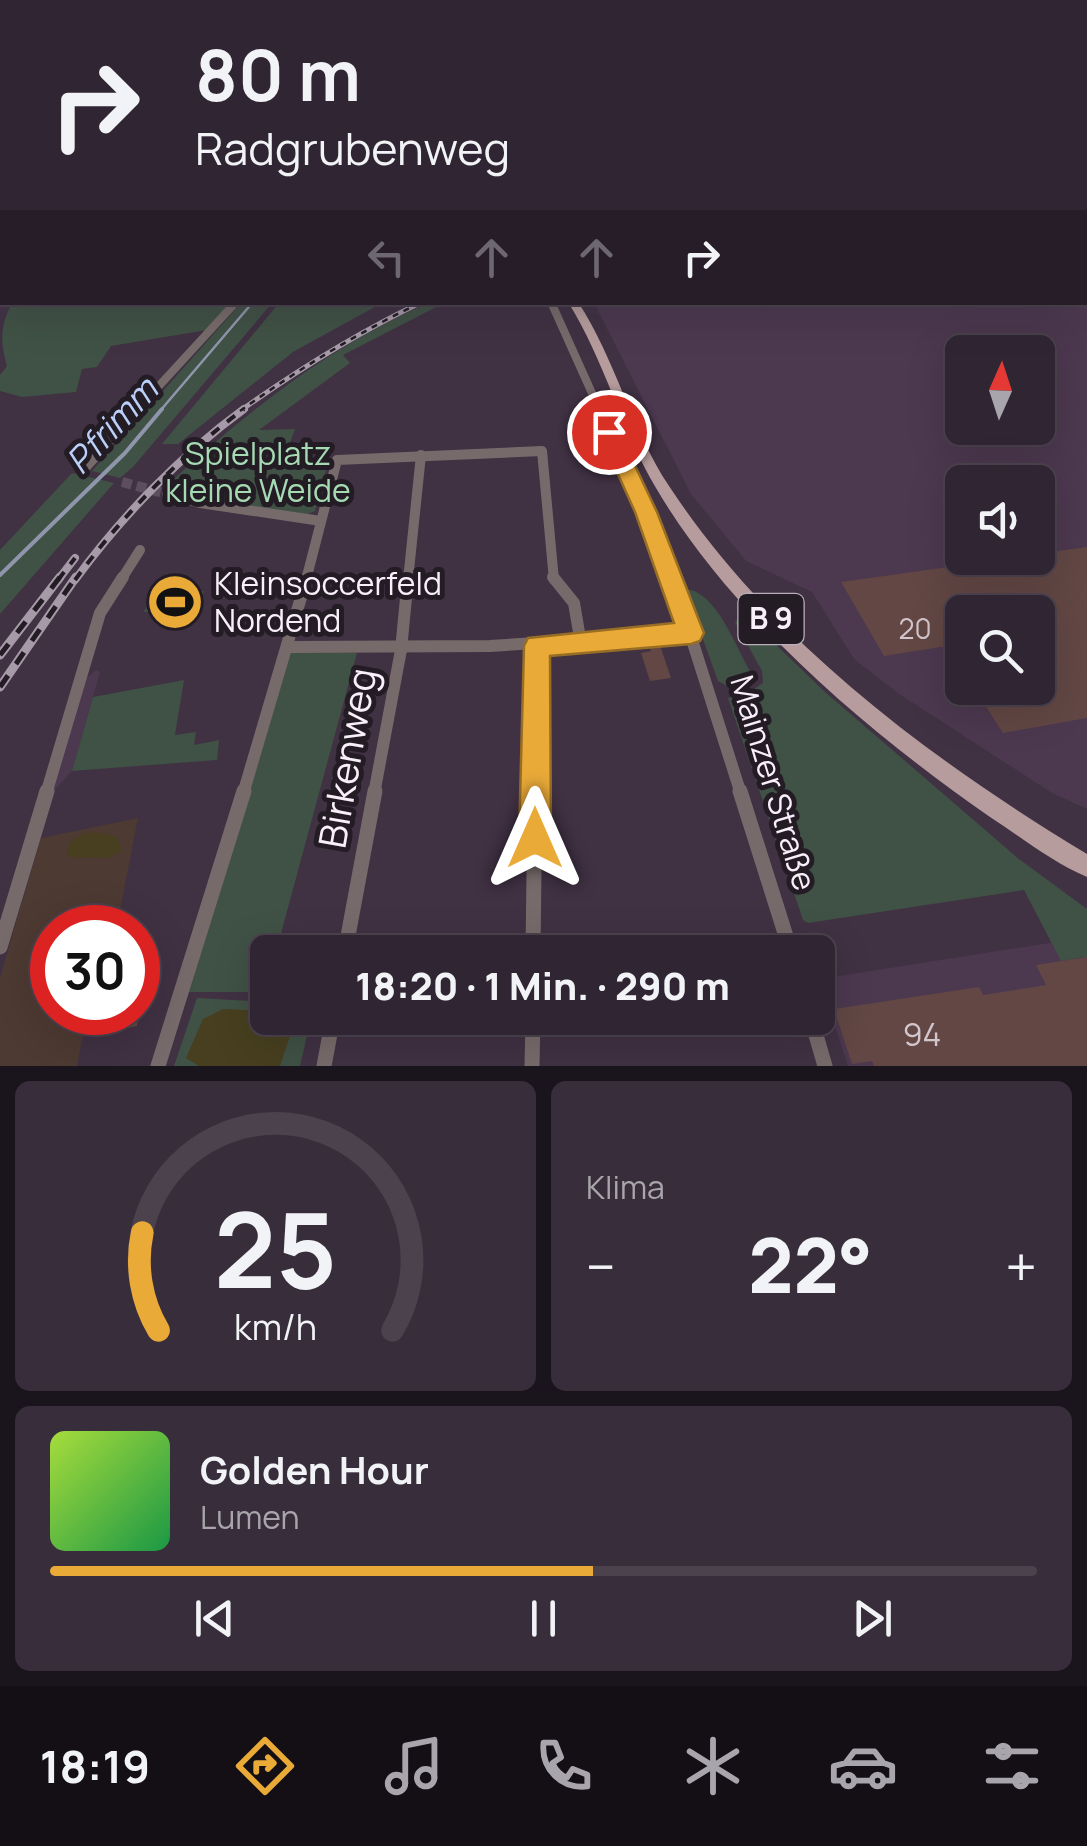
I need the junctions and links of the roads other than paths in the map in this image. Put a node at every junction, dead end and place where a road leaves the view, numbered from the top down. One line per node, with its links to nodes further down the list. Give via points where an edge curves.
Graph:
1 (233, 305): 5 (street)
2 (552, 305): 9 (street, Mainzer Straße, via 646,512)
3 (575, 305): 14 (main road, Mainzer Straße / B 9, via 661,485 751,598 886,723 1023,827)
4 (421, 455): 7 (street, via 337,460); 10 (street, via 542,451 554,578 574,603); 13 (street, Birkenweg)
5 (82, 471)
6 (167, 494): 7 (street)
7 (321, 521): 12 (street)
8 (140, 550): 18 (street, via 100,613)
9 (691, 633): 10 (street); 17 (street, Mainzer Straße)
10 (582, 644): 11 (street)
11 (537, 646): 13 (street); 16 (street)
12 (289, 647): 13 (street); 22 (street)
13 (401, 650): 15 (street, Birkenweg)
14 (1087, 866)
15 (348, 935)
16 (534, 935)
17 (786, 935)
18 (0, 947)
19 (330, 1035): 23 (street)
20 (533, 1035): 24 (street)
21 (816, 1035): 25 (street)
22 (158, 1066)
23 (324, 1066)
24 (532, 1066)
25 (825, 1066)

